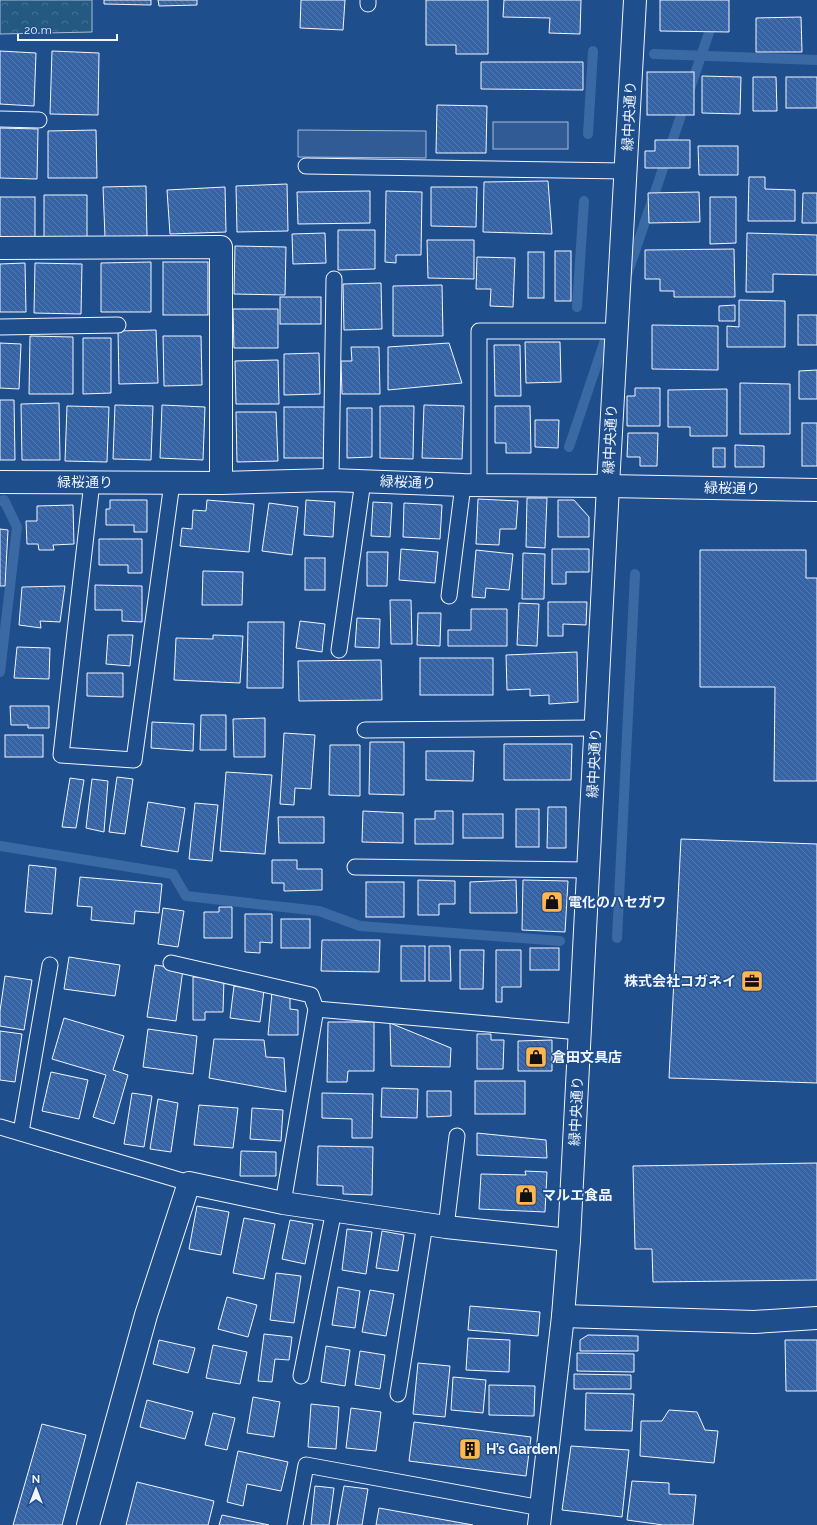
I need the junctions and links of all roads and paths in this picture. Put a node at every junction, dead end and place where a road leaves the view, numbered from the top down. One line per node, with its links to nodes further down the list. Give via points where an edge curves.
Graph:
1 (635, 0): 5 (street, 緑中央通り)
2 (0, 119): 3 (lane)
3 (39, 120)
4 (306, 166): 5 (lane)
5 (626, 171): 10 (street, 緑中央通り)
6 (0, 248): 16 (street, via 221,248)
7 (334, 279): 11 (lane)
8 (118, 325): 9 (lane)
9 (0, 327)
10 (617, 331): 17 (lane, via 479,331); 18 (street, 緑中央通り)
11 (331, 480): 12 (street, 緑桜通り); 16 (street, 緑桜通り)
12 (363, 481): 17 (street, 緑桜通り); 21 (lane)
13 (0, 482): 14 (street, 緑桜通り)
14 (92, 482): 15 (street, 緑桜通り); 15 (lane, via 61,755 134,760)
15 (172, 483): 16 (street, 緑桜通り)
16 (221, 484)
17 (471, 484): 18 (street, 緑桜通り); 20 (lane)
18 (608, 486): 19 (street, 緑桜通り); 22 (street, 緑中央通り)
19 (817, 490)
20 (449, 596)
21 (339, 650)
22 (595, 728): 23 (lane); 25 (street, 緑中央通り)
23 (365, 730)
24 (355, 867): 25 (lane)
25 (588, 870): 29 (street, 緑中央通り)
26 (171, 962): 28 (lane, via 311,995)
27 (50, 965): 31 (lane)
28 (316, 1008): 29 (lane); 34 (lane)
29 (580, 1032): 37 (street, 緑中央通り)
30 (0, 1127): 31 (lane)
31 (22, 1132): 33 (lane)
32 (457, 1136): 36 (lane)
33 (189, 1183): 34 (street); 43 (street, via 146,1315)
34 (283, 1203): 35 (street)
35 (334, 1210): 36 (street); 40 (lane)
36 (436, 1225): 37 (street); 41 (lane)
37 (569, 1240): 38 (street, 緑中央通り)
38 (563, 1316): 39 (street, via 754,1322); 42 (street, 緑中央通り)
39 (817, 1318)
40 (301, 1376)
41 (398, 1394)
42 (540, 1516): 44 (lane, via 306,1465)
43 (88, 1525)
44 (295, 1525)

